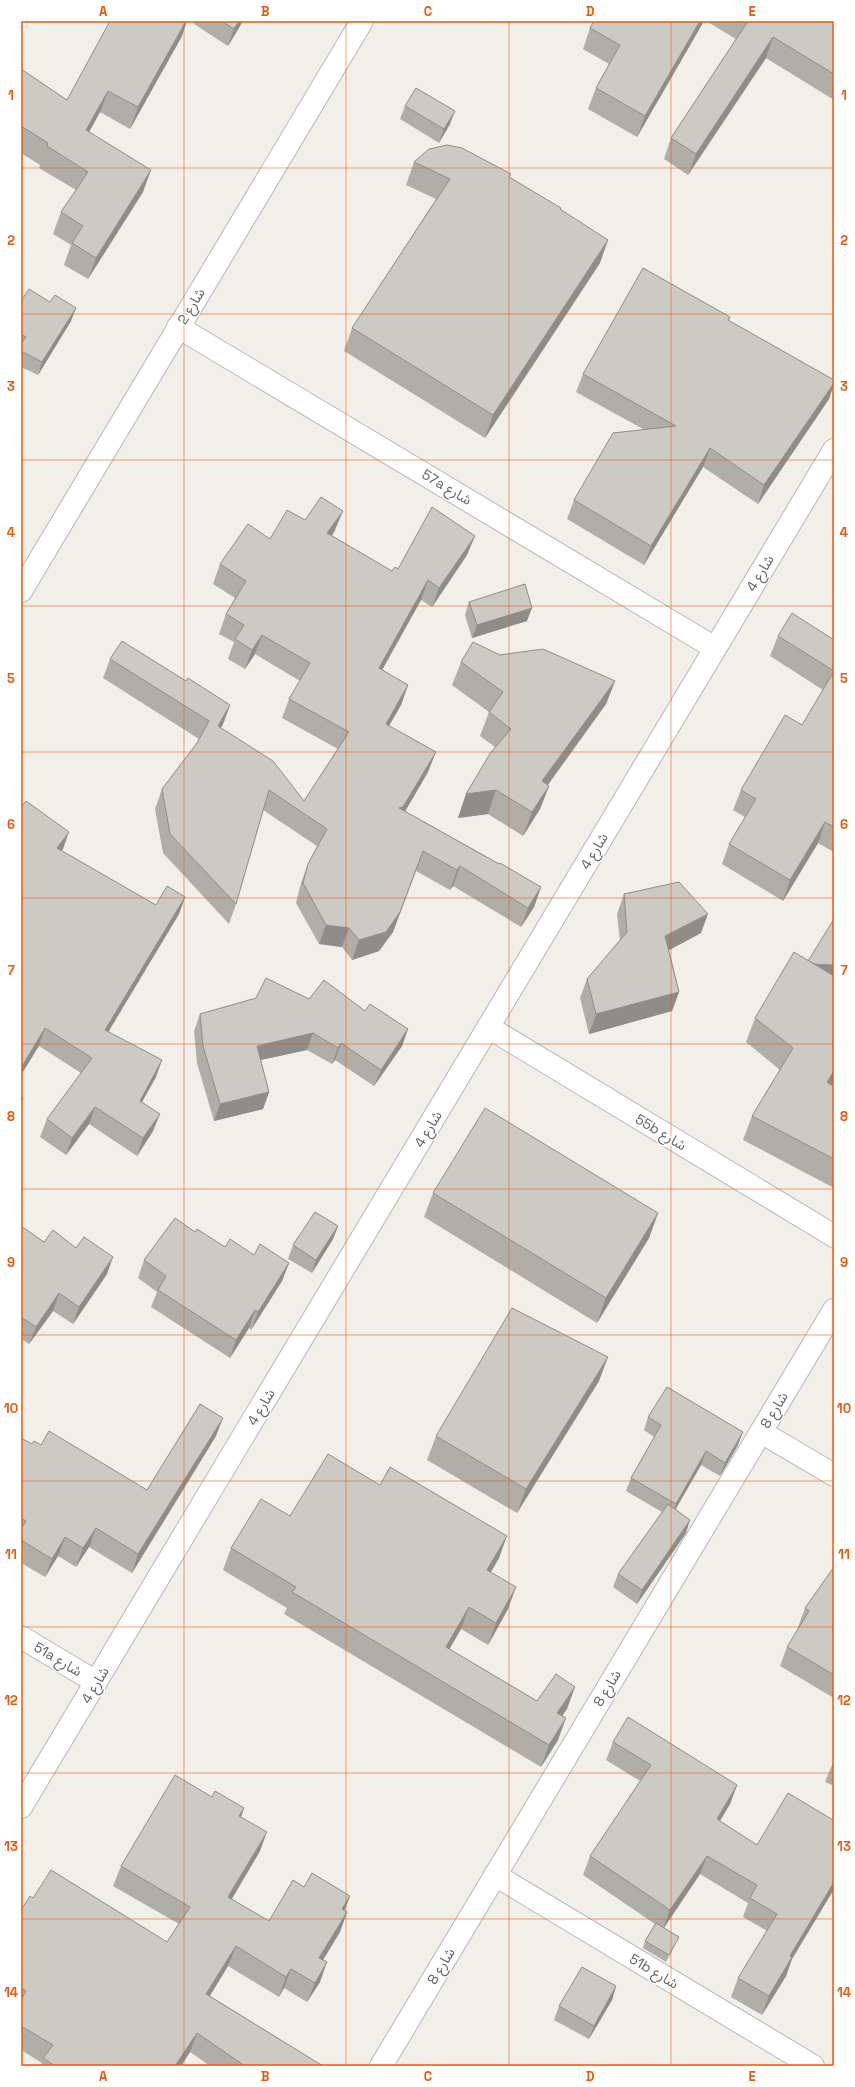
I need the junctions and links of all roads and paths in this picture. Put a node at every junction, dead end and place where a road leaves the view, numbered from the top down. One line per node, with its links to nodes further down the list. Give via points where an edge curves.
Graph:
1 (362, 21): 2 (street, شارع 2)
2 (178, 327): 4 (street, شارع 2); 5 (street, 57a شارع)
3 (834, 450): 5 (street, شارع 4)
4 (21, 591)
5 (716, 648): 6 (street, شارع 4)
6 (488, 1027): 7 (street, 55b شارع); 12 (street, شارع 4)
7 (834, 1236)
8 (834, 1310): 9 (street, شارع 8)
9 (761, 1432): 10 (street); 14 (street, شارع 8)
10 (834, 1475)
11 (21, 1637): 12 (street, 51a شارع)
12 (96, 1682): 13 (street, شارع 4)
13 (21, 1807)
14 (495, 1876): 15 (street, شارع 8); 16 (street, 51b شارع)
15 (381, 2066)
16 (813, 2066)

